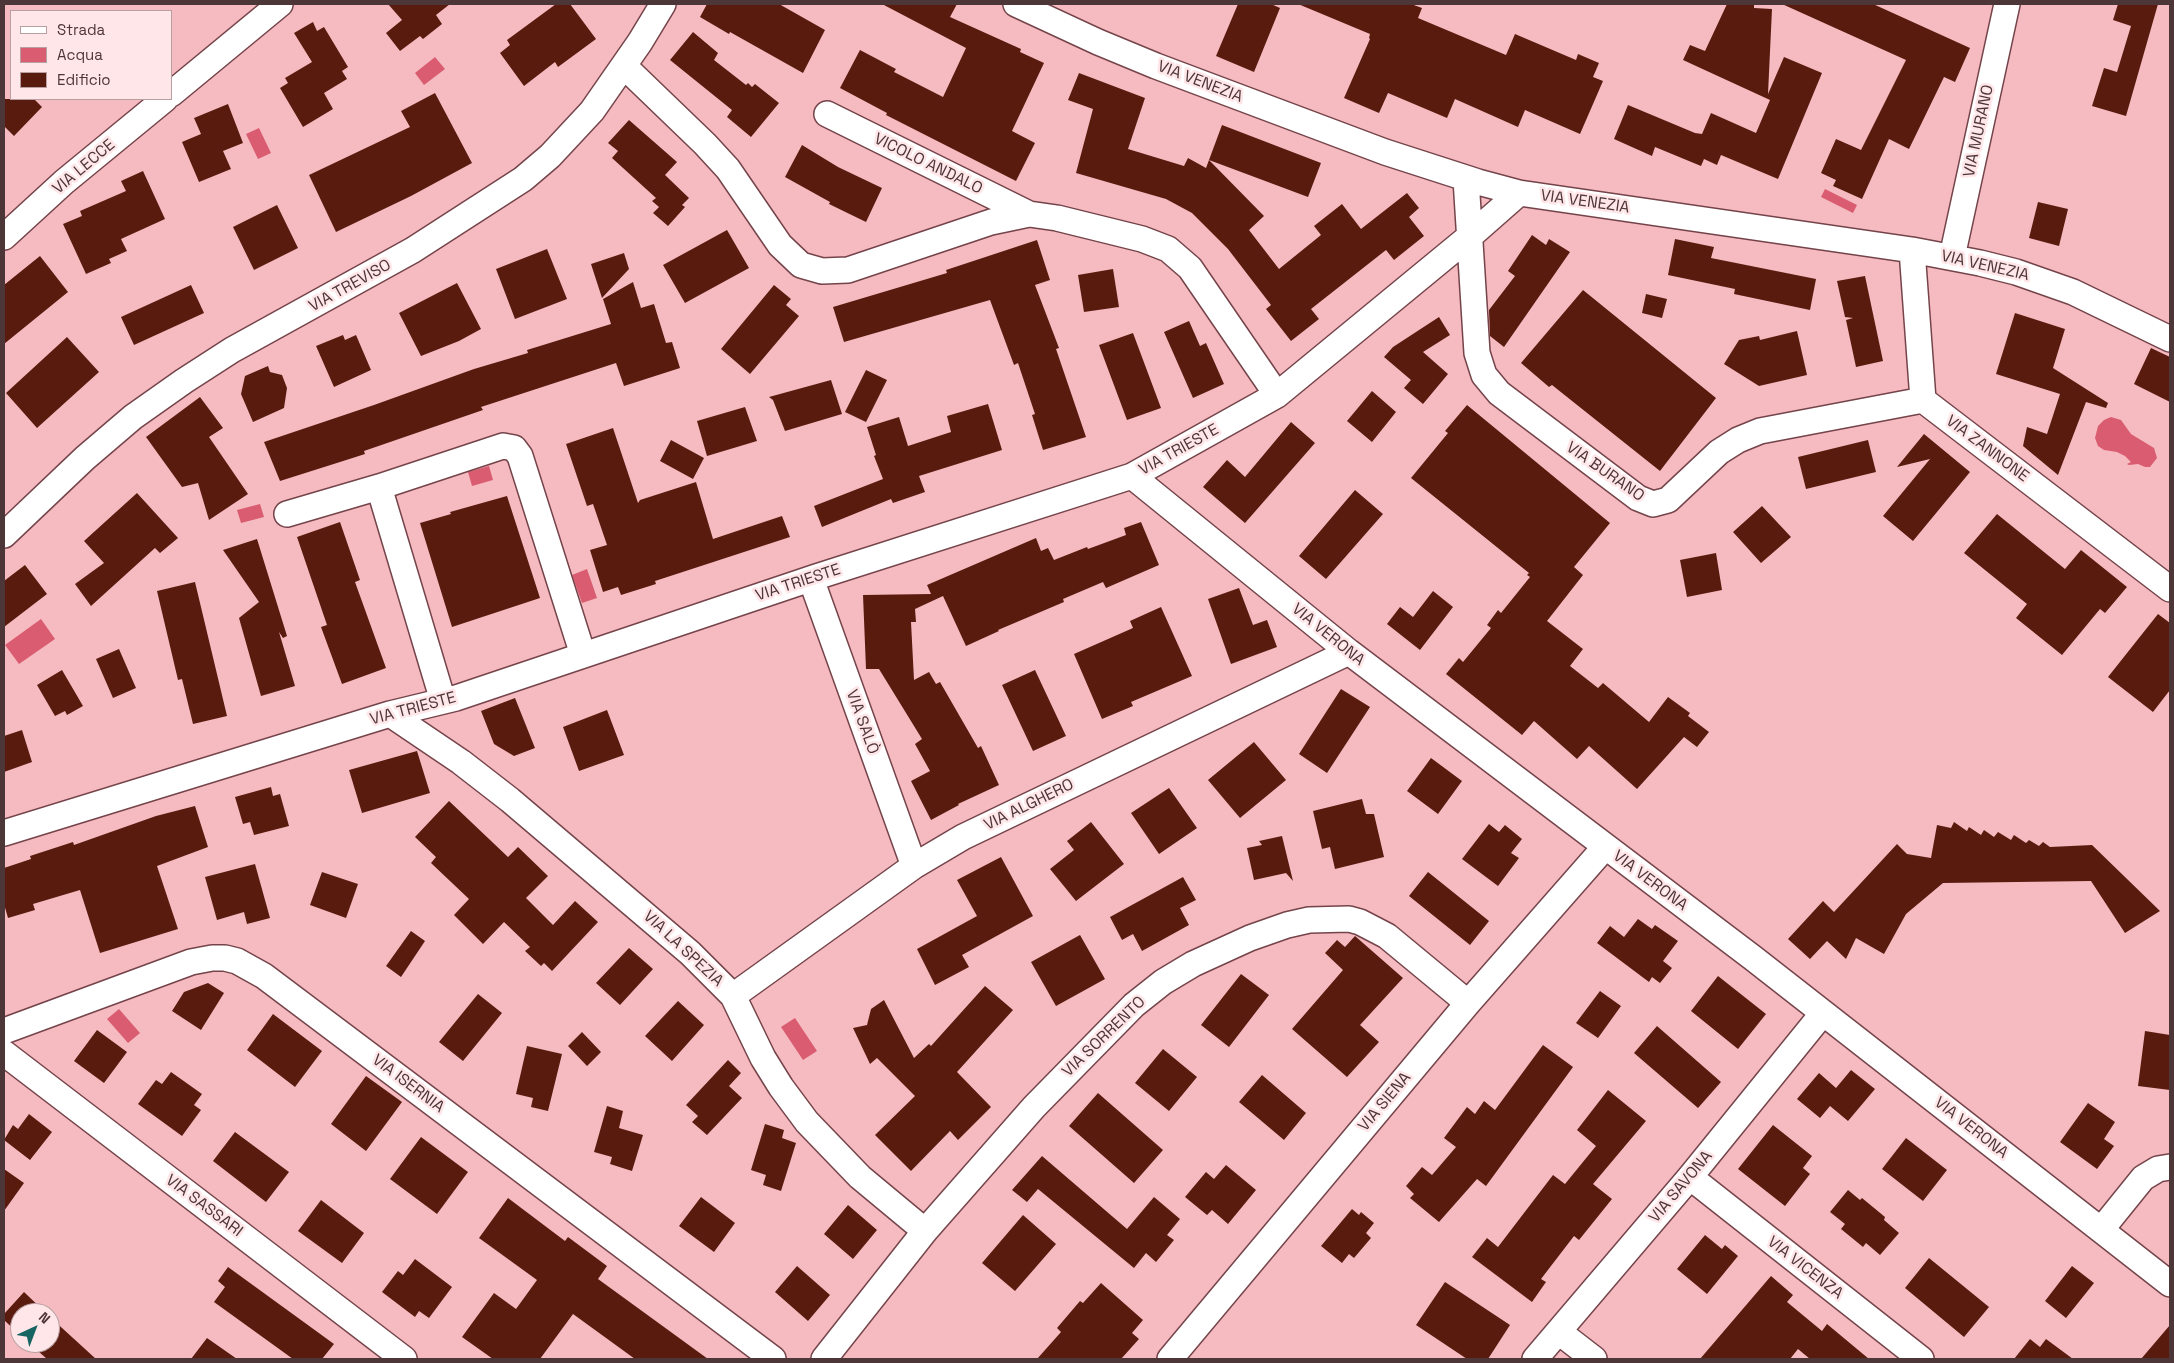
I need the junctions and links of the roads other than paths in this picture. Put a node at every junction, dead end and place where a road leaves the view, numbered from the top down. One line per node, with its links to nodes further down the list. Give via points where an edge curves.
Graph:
1 (280, 4): 6 (street)
2 (663, 4): 5 (street, VIA TREVISO)
3 (1016, 4): 9 (street, VIA VENEZIA, via 1156,66 1385,152)
4 (2007, 4): 15 (street, VIA MURANO)
5 (624, 66): 11 (street, via 722,162 780,245 794,260 808,268 831,271 862,267 991,222); 22 (street, VIA TREVISO, via 592,111 550,156 523,179 413,250 238,346 184,381 133,417)
6 (172, 93)
7 (164, 100): 12 (street, VIA LECCE)
8 (827, 114): 11 (street, VICOLO ANDALO)
9 (1466, 178): 10 (street, VIA VENEZIA); 13 (street, VIA BURANO)
10 (1519, 193): 13 (street, VIA TRIESTE); 14 (street, VIA VENEZIA)
11 (1029, 214): 17 (street, via 1142,239 1174,253 1195,273)
12 (4, 236)
13 (1469, 237): 17 (street, VIA TRIESTE); 18 (street, VIA BURANO, via 1477,353 1488,380 1499,394 1646,502 1668,500 1719,452 1760,431)
14 (1912, 250): 15 (street, VIA VENEZIA); 18 (street)
15 (1952, 257): 16 (street, VIA VENEZIA, via 2048,282)
16 (2170, 339)
17 (1277, 395): 19 (street, VIA TRIESTE)
18 (1923, 400): 24 (street, VIA ZANNONE)
19 (1132, 476): 23 (street, VIA TRIESTE); 25 (street, VIA VERONA)
20 (378, 487): 21 (street); 26 (street, via 503,446 514,448 520,456); 27 (street)
21 (287, 514)
22 (4, 535)
23 (811, 579): 26 (street, VIA TRIESTE); 31 (street, VIA SALÒ)
24 (2170, 590)
25 (1348, 652): 30 (street, VIA VERONA); 31 (street, VIA ALGHERO, via 988,824)
26 (583, 655): 27 (street, VIA TRIESTE)
27 (442, 701): 28 (street, VIA TRIESTE)
28 (390, 714): 29 (street, VIA TRIESTE); 32 (street, VIA LA SPEZIA, via 517,805 690,952)
29 (4, 832)
30 (1605, 847): 33 (street, VIA SIENA); 34 (street, VIA VERONA)
31 (914, 866): 32 (street, VIA ALGHERO)
32 (733, 996): 40 (street, VIA LA SPEZIA, via 764,1058 800,1112 860,1178)
33 (1468, 1003): 40 (street, VIA SORRENTO, via 1387,936 1360,922 1338,918 1309,920 1250,938 1181,971 1134,1005 1034,1107); 46 (street, VIA SIENA)
34 (1823, 1013): 38 (street, VIA SAVONA); 39 (street, VIA VERONA)
35 (4, 1031): 44 (street, VIA ISERNIA, via 191,962 212,958 237,961 264,976)
36 (4, 1053): 43 (street, VIA SASSARI)
37 (2170, 1167): 39 (street, via 2158,1169 2143,1178)
38 (1690, 1177): 42 (street, VIA SAVONA); 49 (street, VIA VICENZA)
39 (2101, 1230): 41 (street, VIA VERONA)
40 (925, 1232): 45 (street, VIA SORRENTO)
41 (2170, 1284)
42 (1559, 1332): 47 (street, VIA SAVONA); 48 (street)
43 (389, 1355)
44 (773, 1359)
45 (824, 1359)
46 (1170, 1359)
47 (1535, 1359)
48 (1594, 1359)
49 (1921, 1359)

